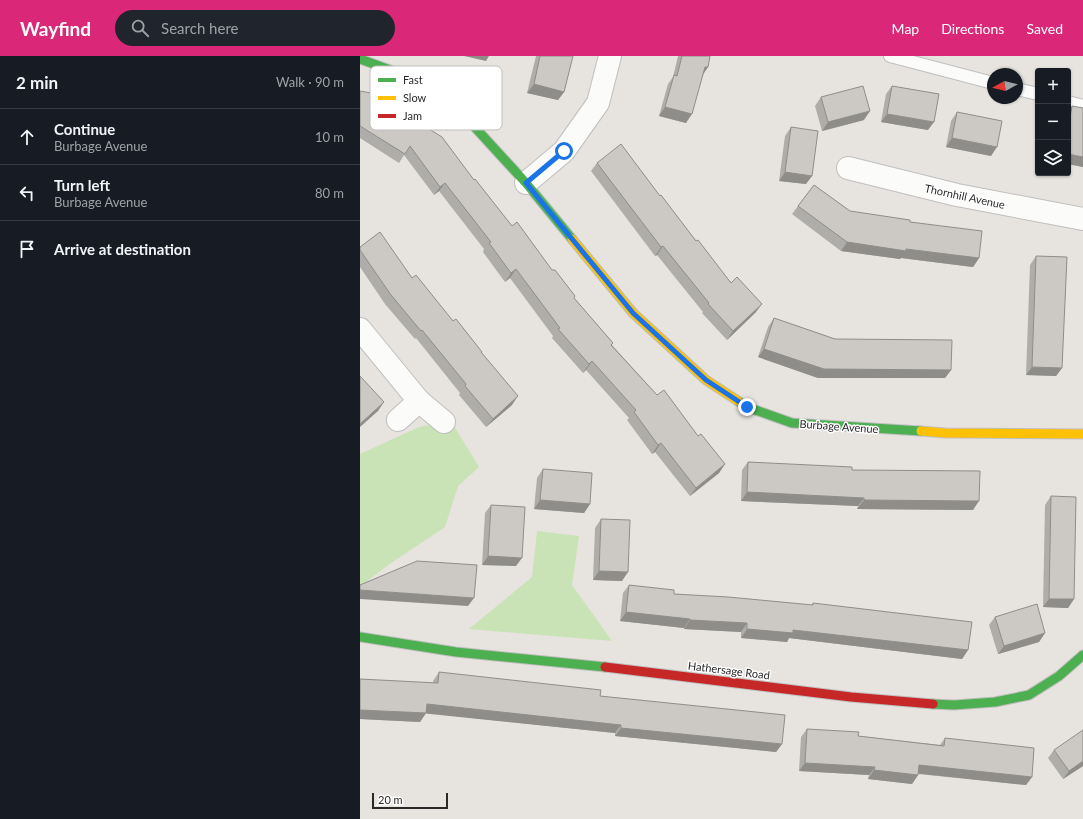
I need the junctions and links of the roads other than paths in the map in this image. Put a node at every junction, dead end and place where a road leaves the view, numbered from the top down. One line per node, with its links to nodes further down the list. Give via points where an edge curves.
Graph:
1 (610, 56): 12 (street, via 598,103 564,151)
2 (890, 56): 5 (lane)
3 (360, 59): 4 (street, Burbage Avenue)
4 (379, 66)
5 (987, 80)
6 (1023, 90): 7 (lane)
7 (1035, 93)
8 (1071, 103): 9 (lane)
9 (1083, 106)
10 (477, 130): 12 (street, Burbage Avenue)
11 (848, 168): 13 (street, Thornhill Avenue, via 958,195)
12 (526, 183): 18 (street, Burbage Avenue, via 633,313 706,380 747,407 792,423 945,433)
13 (1083, 219)
14 (360, 329): 15 (street)
15 (419, 401): 16 (street); 17 (street)
16 (398, 420)
17 (444, 422)
18 (1083, 434)
19 (360, 637): 20 (street, Hathersage Road, via 456,652 629,669 851,697 954,705 995,702 1029,695 1059,676)
20 (1083, 655)

